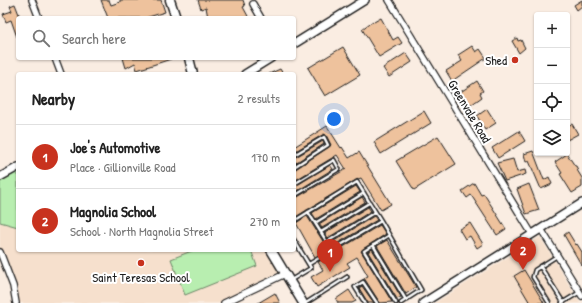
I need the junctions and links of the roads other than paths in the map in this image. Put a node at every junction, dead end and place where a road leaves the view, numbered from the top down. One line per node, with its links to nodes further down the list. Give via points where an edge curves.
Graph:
1 (32, 0): 6 (street)
2 (170, 0): 7 (main road)
3 (365, 0): 9 (street)
4 (389, 0): 32 (street, Greenvale Road)
5 (253, 4): 8 (street)
6 (38, 16)
7 (175, 16)
8 (260, 16)
9 (296, 43)
10 (56, 60): 13 (street)
11 (190, 60): 14 (main road)
12 (268, 60): 15 (street)
13 (60, 72)
14 (192, 72)
15 (248, 72)
16 (296, 154): 17 (lane, via 324,137 328,145)
17 (296, 166)
18 (16, 168): 19 (street)
19 (0, 177)
20 (296, 183): 22 (lane, via 334,160 339,168)
21 (364, 194): 23 (lane); 25 (lane, via 357,182); 29 (lane)
22 (296, 195)
23 (369, 203): 26 (lane); 31 (lane)
24 (582, 203): 30 (street)
25 (308, 212): 27 (lane); 29 (lane)
26 (375, 212): 28 (lane); 34 (lane)
27 (296, 220)
28 (381, 221): 33 (lane); 37 (lane)
29 (315, 223): 31 (lane)
30 (541, 229): 32 (street); 40 (street)
31 (321, 232): 34 (lane)
32 (532, 234): 55 (street)
33 (388, 236): 36 (lane); 46 (lane, via 421,290)
34 (326, 242): 37 (lane)
35 (296, 243): 41 (lane)
36 (373, 245): 46 (lane); 53 (lane, via 364,251)
37 (332, 250): 41 (lane)
38 (0, 252): 47 (street, via 13,286)
39 (272, 252): 44 (main road)
40 (558, 256): 42 (lane); 45 (street)
41 (309, 264): 44 (lane, via 311,268)
42 (540, 266): 56 (lane, via 535,270 533,278); 57 (lane)
43 (347, 277): 50 (lane)
44 (287, 278): 48 (street); 49 (main road)
45 (581, 294): 57 (lane)
46 (406, 300): 54 (lane)
47 (16, 303)
48 (224, 303)
49 (303, 303)
50 (306, 303)
51 (365, 303): 52 (lane, via 355,287 364,282)
52 (377, 303)
53 (396, 303)
54 (401, 303)
55 (423, 303)
56 (549, 303)
57 (562, 303)

